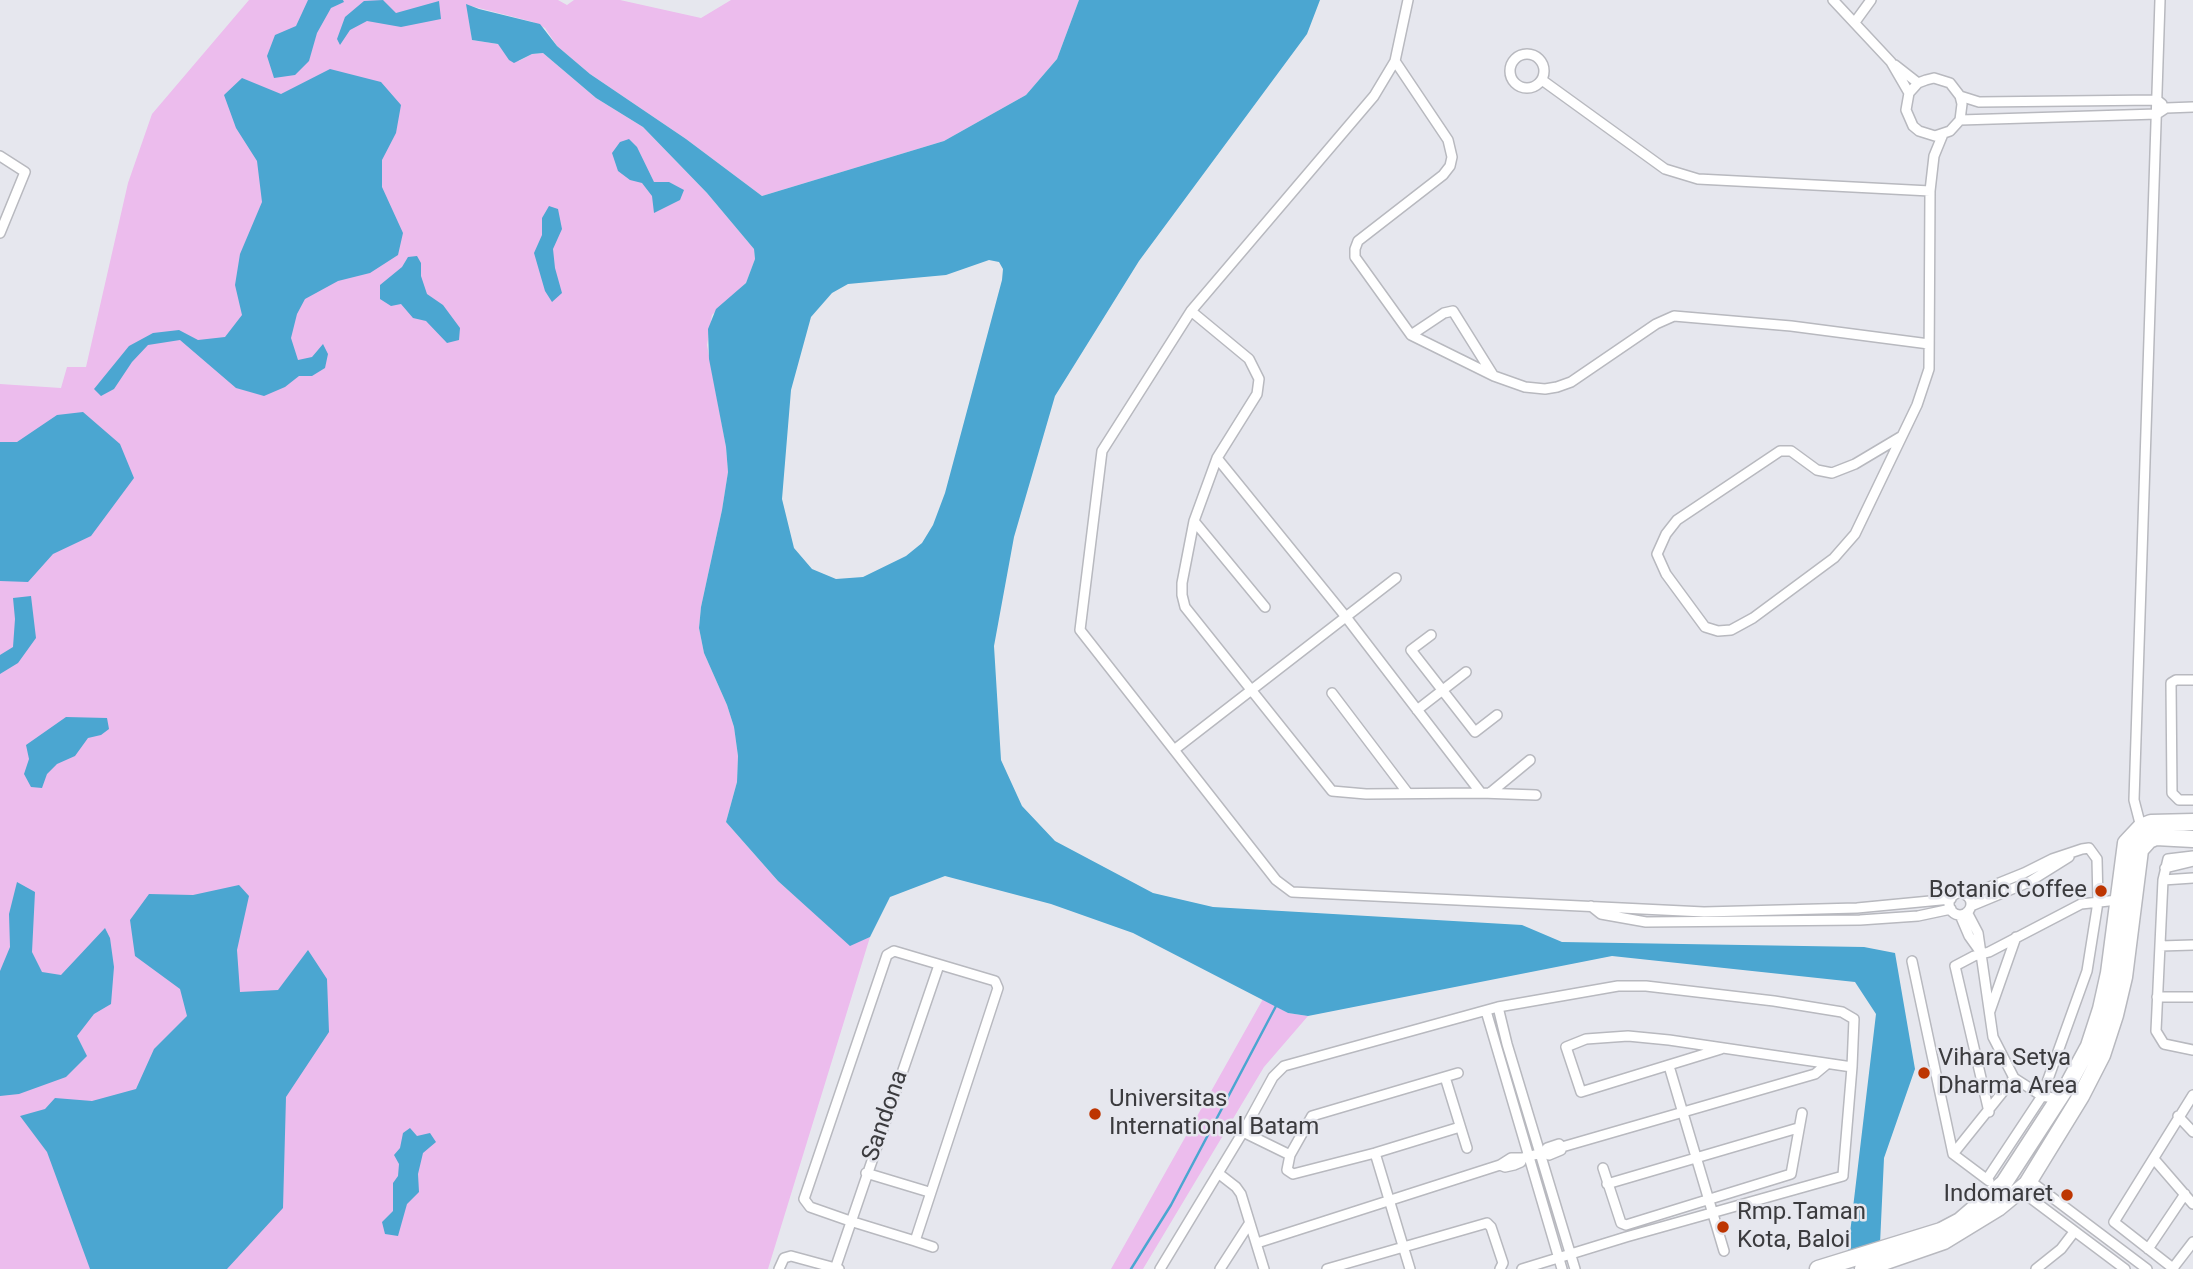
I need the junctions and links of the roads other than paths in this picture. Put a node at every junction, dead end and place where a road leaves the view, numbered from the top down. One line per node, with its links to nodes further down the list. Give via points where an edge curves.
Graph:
1 (1408, 0): 6 (street)
2 (1833, 0): 5 (street)
3 (1871, 0): 5 (street)
4 (2160, 0): 12 (street)
5 (1855, 22): 7 (street)
6 (1395, 61): 25 (street, via 1374,96); 26 (street, via 1448,140 1452,157 1443,175 1358,241 1355,257)
7 (1891, 62): 9 (street); 10 (street)
8 (1542, 80): 23 (street, via 1665,169 1698,179)
9 (1918, 83): 10 (street); 11 (street, via 1942,80)
10 (1909, 93): 20 (street, via 1908,118)
11 (1960, 96): 13 (street, via 1979,102); 18 (street)
12 (2157, 100): 13 (street); 15 (street); 16 (street)
13 (2053, 101): 17 (street)
14 (2193, 107): 15 (street)
15 (2166, 108): 16 (street)
16 (2157, 114): 17 (street); 50 (street, via 2134,800)
17 (2053, 116): 18 (street)
18 (1960, 120): 19 (street)
19 (1943, 134): 20 (street); 22 (street)
20 (1927, 135): 22 (street)
21 (0, 156): 24 (street, via 25,172)
22 (1934, 156): 23 (street)
23 (1930, 191): 27 (street)
24 (0, 233)
25 (1191, 311): 30 (street, via 1249,359 1259,379 1257,394); 43 (street, via 1102,451 1080,630)
26 (1411, 335): 28 (street); 28 (street, via 1452,312)
27 (1929, 344): 28 (street, via 1674,316 1557,387 1525,387); 29 (street, via 1929,369)
28 (1494, 376)
29 (1902, 436): 29 (street, via 1855,534 1834,558 1731,630 1704,627 1657,554 1678,520 1780,451 1791,451 1817,470 1832,473)
30 (1217, 458): 31 (street); 34 (street)
31 (1194, 521): 33 (street); 38 (street, via 1182,583 1185,607)
32 (1396, 578): 34 (street)
33 (1265, 607)
34 (1346, 617): 38 (street); 41 (street)
35 (1430, 635): 39 (street, via 1411,650)
36 (1466, 672): 39 (street)
37 (2193, 680): 48 (street, via 2171,683 2172,793 2179,800)
38 (1252, 689): 43 (street); 45 (street, via 1332,791)
39 (1442, 691): 41 (street); 42 (street, via 1475,732)
40 (1332, 693): 45 (street)
41 (1417, 710): 46 (street)
42 (1497, 715)
43 (1174, 750): 60 (street, via 1276,880 1292,892)
44 (1530, 760): 46 (street)
45 (1407, 792): 46 (street)
46 (1485, 793): 47 (street)
47 (1536, 795)
48 (2193, 800)
49 (2193, 822): 50 (highway)
50 (2153, 829): 51 (highway); 58 (highway, via 2126,843); 69 (highway, via 2140,850)
51 (2193, 839)
52 (2082, 849): 56 (street); 59 (street, via 2089,848 2097,859); 62 (street, via 2029,882)
53 (2193, 859): 55 (street, via 2171,858)
54 (2193, 878): 55 (street)
55 (2163, 880): 64 (street)
56 (1967, 896): 57 (street, via 1960,893); 62 (street)
57 (1951, 898): 60 (street, via 1857,908 1704,912); 61 (street)
58 (2118, 900): 59 (street); 69 (highway)
59 (2098, 902): 63 (street, via 2081,904); 86 (street, via 2087,971)
60 (1591, 906): 61 (street, via 1601,914 1646,922 1860,920)
61 (1951, 909): 62 (street)
62 (1966, 911): 66 (street, via 1969,936)
63 (2016, 937): 66 (street); 74 (street)
64 (2160, 946): 65 (street); 70 (street)
65 (2193, 946)
66 (1982, 954): 74 (street); 88 (street, via 1955,966)
67 (1912, 961): 98 (street)
68 (939, 965): 105 (street, Sandona); 109 (street, via 995,981 998,988); 115 (street, via 894,951 887,955 804,1199 810,1207)
69 (2115, 981): 86 (highway, via 2089,1046); 108 (highway, via 2115,1016 2102,1055)
70 (2157, 997): 71 (street); 76 (street, via 2158,1037 2164,1044)
71 (2193, 997)
72 (1498, 1007): 73 (street); 79 (street, via 1618,986 1646,986 1842,1012 1854,1019); 83 (street)
73 (1486, 1011): 84 (street); 93 (street, via 1284,1066 1273,1077)
74 (1989, 1016): 82 (street, via 1993,1037)
75 (1721, 1049): 77 (street); 78 (street); 78 (street, via 1628,1036 1566,1047 1581,1092)
76 (2191, 1052)
77 (1827, 1064): 79 (street); 87 (street, via 1815,1074)
78 (1669, 1066): 87 (street)
79 (1853, 1067): 114 (street, via 1843,1175)
80 (1458, 1073): 81 (street)
81 (1445, 1077): 91 (street); 99 (street, via 1312,1116)
82 (2014, 1078): 86 (street); 88 (street)
83 (1518, 1082): 84 (street); 96 (street)
84 (1507, 1085): 100 (street)
85 (2193, 1095): 90 (street)
86 (2050, 1097): 106 (highway)
87 (1682, 1111): 96 (street, via 1562,1147 1549,1155); 101 (street)
88 (1989, 1112): 98 (street)
89 (1802, 1113): 92 (street)
90 (2178, 1116): 94 (street); 102 (street)
91 (1460, 1127): 95 (street); 97 (street)
92 (1798, 1128): 101 (street); 111 (street, via 1791,1174)
93 (1243, 1132): 99 (street); 104 (street)
94 (2193, 1132)
95 (1467, 1148)
96 (1543, 1152): 100 (street); 125 (street)
97 (1376, 1153): 99 (street, via 1293,1174 1287,1170); 112 (street)
98 (1953, 1154): 106 (street)
99 (1290, 1155)
100 (1526, 1157): 112 (street, via 1511,1158); 126 (street)
101 (1696, 1157): 107 (street); 111 (street)
102 (2154, 1159): 110 (street); 123 (street, via 2115,1222)
103 (1603, 1168): 107 (street)
104 (1218, 1172): 116 (street, via 1241,1194); 131 (street)
105 (866, 1173): 109 (street); 115 (street, Sandona)
106 (1993, 1183): 127 (highway, via 1960,1222)
107 (1607, 1184): 111 (street, via 1621,1223 1626,1225)
108 (2025, 1186): 117 (street); 127 (highway, via 1944,1241); 143 (street)
109 (929, 1192): 118 (street)
110 (2185, 1194): 113 (street); 123 (street)
111 (1710, 1200): 114 (street)
112 (1391, 1201): 120 (street); 122 (street)
113 (2193, 1204)
114 (1713, 1211): 124 (street); 125 (street)
115 (850, 1221): 118 (street); 130 (street, Sandona)
116 (1249, 1224): 120 (street); 132 (street)
117 (2074, 1232): 141 (street); 142 (street)
118 (915, 1241): 121 (street)
119 (2193, 1242): 128 (street)
120 (1257, 1243): 133 (street)
121 (933, 1247)
122 (1404, 1247): 134 (street); 135 (street); 136 (street, via 1487,1223 1503,1263)
123 (2148, 1249): 128 (street)
124 (1724, 1251)
125 (1570, 1255): 126 (street); 139 (street)
126 (1559, 1259): 137 (street); 138 (street)
127 (1870, 1262): 140 (highway)
128 (2173, 1268)
129 (779, 1269): 130 (street, via 784,1258 791,1256)
130 (836, 1269)
131 (1160, 1269)
132 (1220, 1269)
133 (1264, 1269)
134 (1327, 1269)
135 (1410, 1269)
136 (1500, 1269)
137 (1522, 1269)
138 (1562, 1269)
139 (1575, 1269)
140 (1818, 1269)
141 (2036, 1269)
142 (2125, 1269)
143 (2147, 1269)

